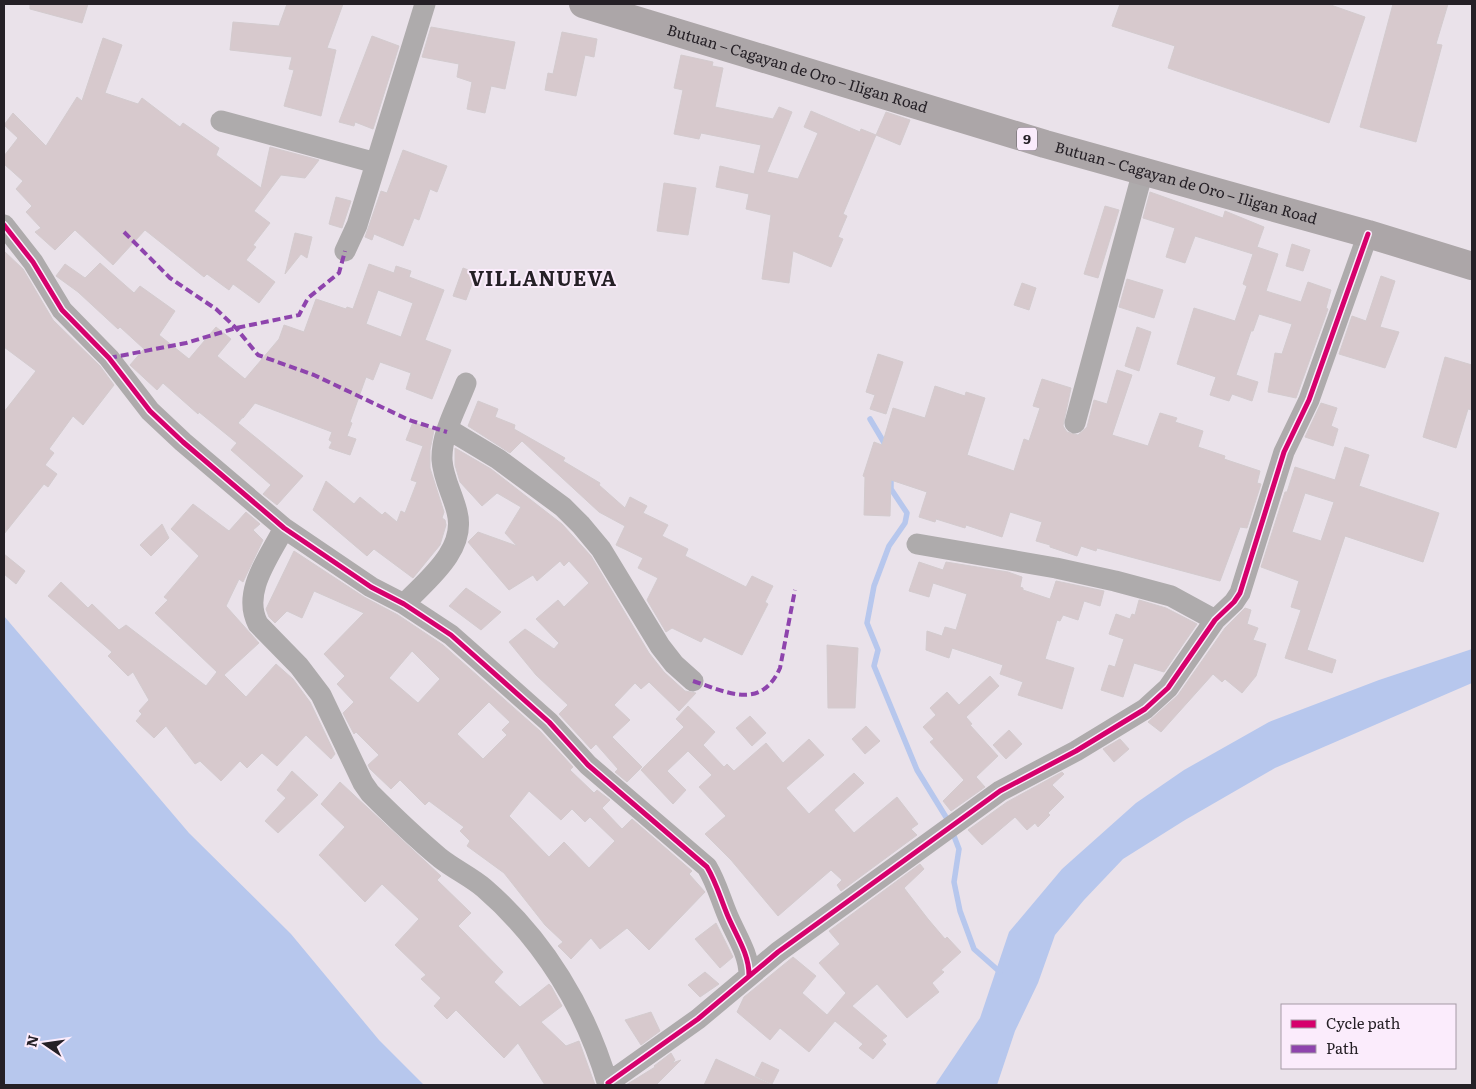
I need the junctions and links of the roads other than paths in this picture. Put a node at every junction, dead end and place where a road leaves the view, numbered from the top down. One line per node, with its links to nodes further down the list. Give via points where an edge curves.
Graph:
1 (425, 4): 4 (street)
2 (583, 4): 5 (highway, Butuan – Cagayan de Oro – Iligan Road / 9)
3 (220, 121): 4 (street)
4 (376, 163): 8 (street, via 357,225)
5 (1143, 171): 7 (highway, Butuan – Cagayan de Oro – Iligan Road / 9); 11 (street)
6 (4, 225): 13 (street, via 33,262 62,310 109,358 150,411)
7 (1368, 234): 9 (highway, Butuan – Cagayan de Oro – Iligan Road / 9); 16 (street, via 1308,400 1284,452 1240,593)
8 (345, 250)
9 (1472, 266)
10 (466, 383): 12 (street)
11 (1075, 423)
12 (448, 429): 15 (street, via 442,461 458,514 456,540 436,571); 17 (street, via 498,459 581,524 601,549 660,646)
13 (284, 528): 15 (street, via 371,587); 19 (street, via 254,591 253,615 258,624 316,688 370,793 440,858 483,887 519,921 548,959 589,1030)
14 (916, 544): 16 (street, via 1115,581 1170,596)
15 (404, 604): 18 (street, via 451,635 497,674 549,722 588,765 707,867 746,954)
16 (1215, 620): 18 (street, via 1168,688 1145,709 1076,751 1000,791)
17 (692, 681)
18 (749, 975): 19 (street, via 698,1020)
19 (608, 1084)

